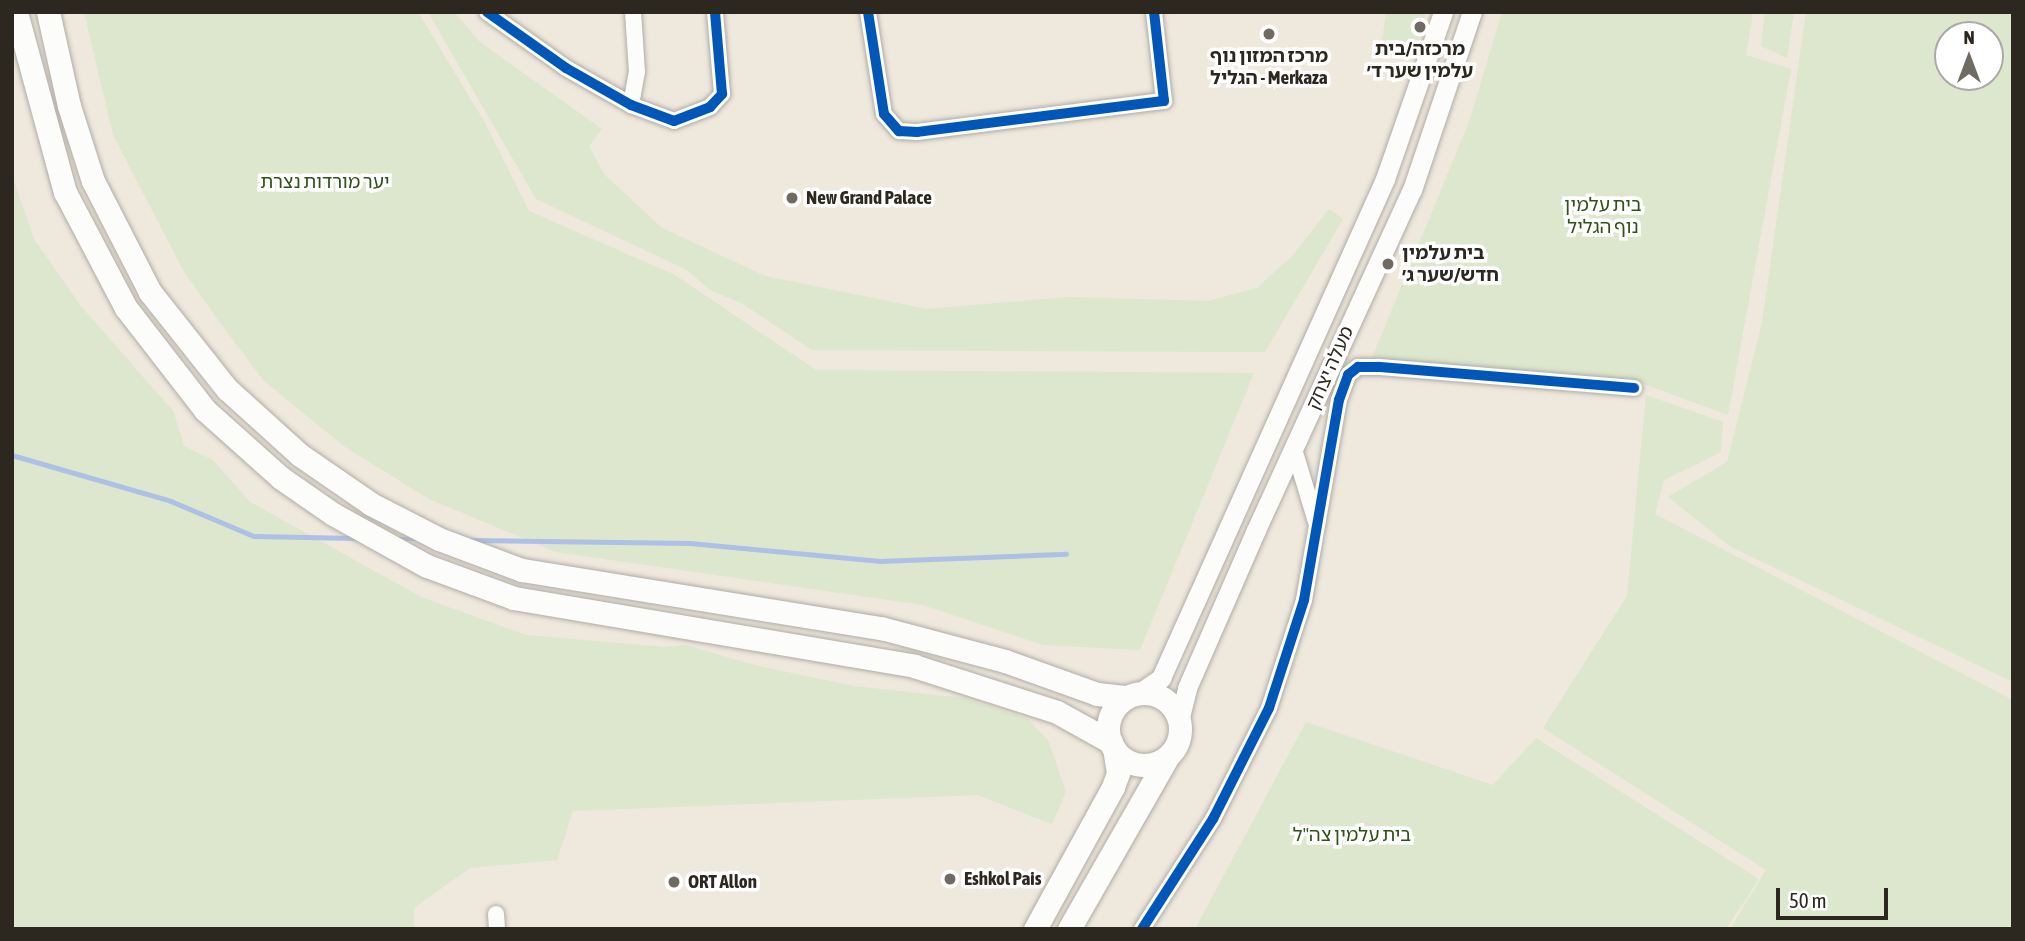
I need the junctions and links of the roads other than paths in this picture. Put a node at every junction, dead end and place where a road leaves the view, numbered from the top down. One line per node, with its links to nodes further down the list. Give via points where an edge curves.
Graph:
1 (16, 12): 18 (main road, via 57,168 111,285 162,359 205,410 314,502 416,560 514,598 914,666 1057,712)
2 (48, 12): 16 (main road, via 69,106 93,181 150,292 226,389 300,455 371,504 456,546 533,572 881,628 1005,661 1097,694)
3 (487, 12): 11 (street, via 566,68)
4 (633, 12): 11 (street, via 637,72)
5 (715, 12): 11 (street, via 722,94 710,107 674,121)
6 (868, 12): 7 (street, via 884,114 899,131 917,132 1164,101)
7 (1154, 12)
8 (1443, 12): 16 (street, מעלה יצחק, via 1385,178 1161,678)
9 (1472, 12): 12 (street, מעלה יצחק, via 1435,131)
10 (1484, 12): 12 (street, via 1445,140)
11 (631, 105)
12 (1401, 214): 14 (street, מעלה יצחק)
13 (1634, 388): 15 (street, via 1358,366 1348,375 1339,400)
14 (1294, 449): 15 (street); 17 (street, מעלה יצחק, via 1187,688)
15 (1318, 534): 22 (street, via 1286,659 1245,765)
16 (1133, 695): 17 (main road, via 1160,696); 18 (main road, via 1112,712)
17 (1179, 721): 19 (main road)
18 (1112, 745): 19 (main road, via 1140,764); 20 (main road, via 1118,773 1113,787)
19 (1170, 753): 21 (main road)
20 (1035, 929)
21 (1069, 929)
22 (1142, 929)

